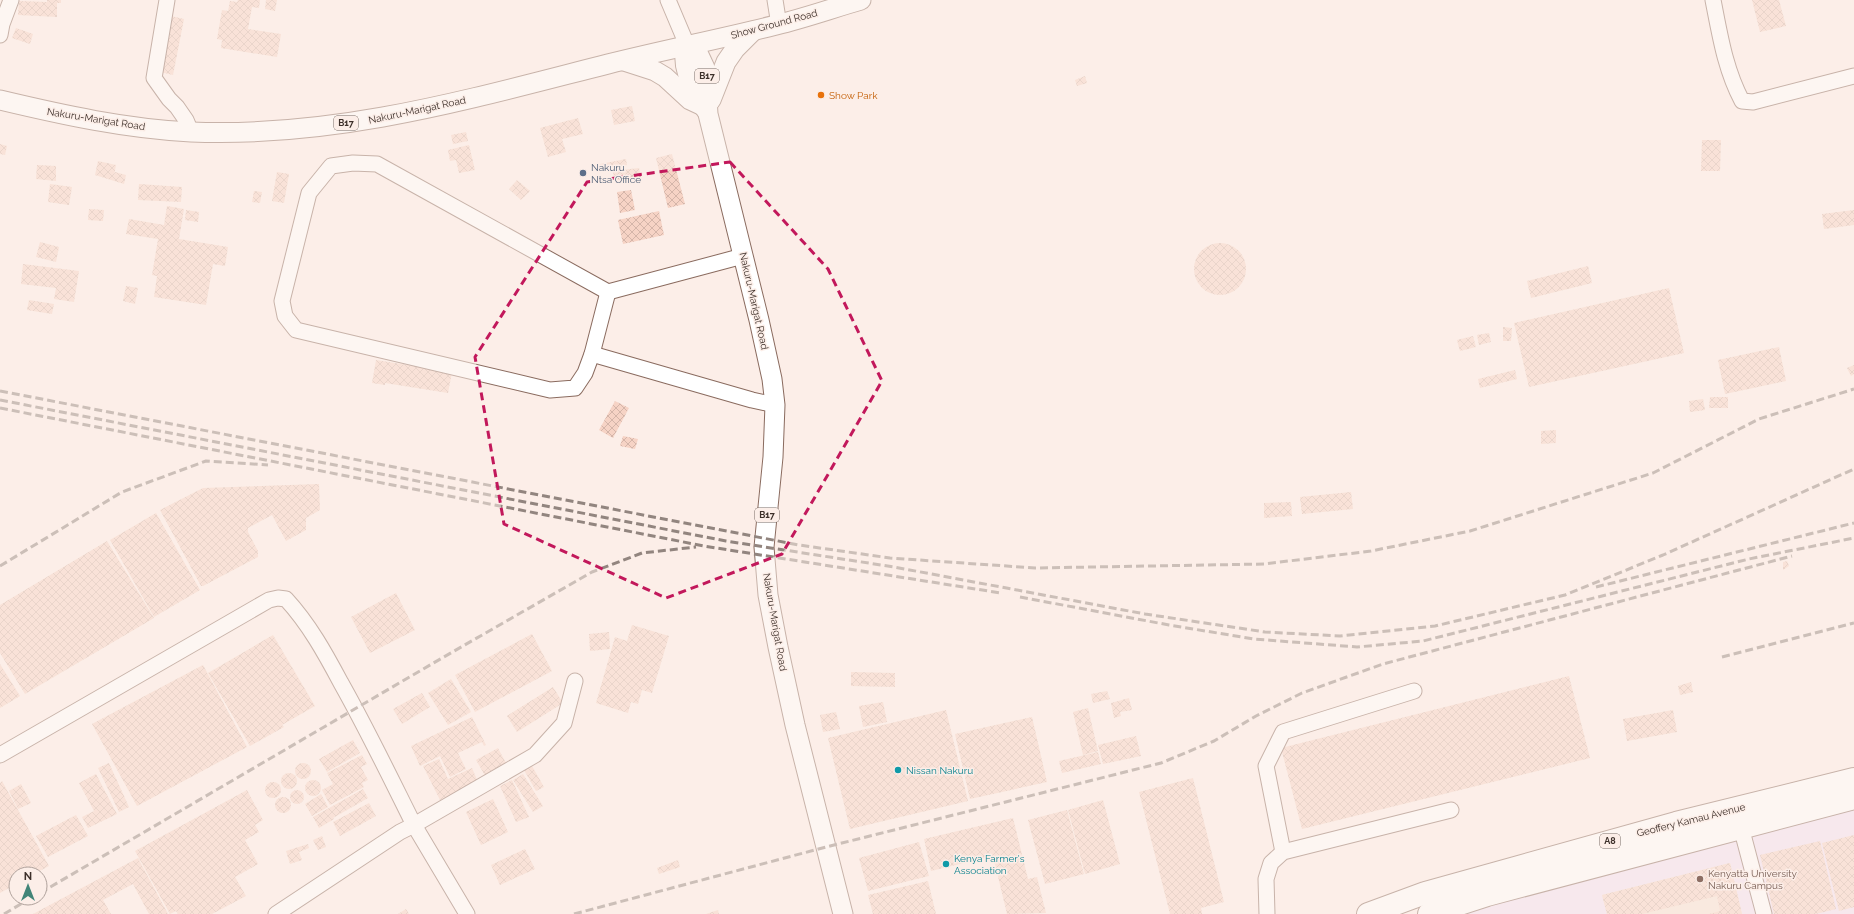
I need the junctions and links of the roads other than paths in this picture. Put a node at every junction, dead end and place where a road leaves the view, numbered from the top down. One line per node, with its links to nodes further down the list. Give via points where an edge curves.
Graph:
1 (11, 0): 9 (street)
2 (167, 0): 15 (street, via 154,78 186,120)
3 (668, 0): 10 (street)
4 (775, 0): 7 (street)
5 (861, 0): 7 (main road, Show Ground Road)
6 (1713, 0): 12 (street, via 1733,84 1742,101 1753,102)
7 (779, 25): 8 (main road, Show Ground Road)
8 (753, 31): 10 (main road, Show Ground Road); 14 (main road, via 726,62)
9 (0, 35)
10 (687, 45): 11 (main road, Nakuru-Marigat Road / B17); 14 (main road, Nakuru-Marigat Road / B17, via 698,53 705,68)
11 (623, 60): 14 (main road, via 655,71 690,100); 15 (main road, Nakuru-Marigat Road / B17, via 434,108 364,122 282,130)
12 (1854, 76)
13 (0, 100): 15 (main road, Nakuru-Marigat Road / B17, via 107,122)
14 (707, 110): 16 (main road, Nakuru-Marigat Road / B17)
15 (191, 132)
16 (743, 256): 17 (street); 19 (main road, Nakuru-Marigat Road / B17, via 772,379)
17 (608, 292): 18 (street); 18 (street, via 377,164 353,163 331,166 309,192 282,301 285,316 296,330 550,390 575,388 585,373)
18 (592, 354): 19 (street)
19 (775, 405): 31 (main road, Nakuru-Marigat Road / B17, via 765,539 768,595 794,718)
20 (575, 681): 26 (street, via 564,723 535,755)
21 (1414, 691): 28 (street, via 1283,732 1266,766)
22 (0, 755): 26 (street, via 269,600 286,599 300,615 325,654 356,709)
23 (1854, 779): 33 (highway, Geoffery Kamau Avenue / A8, via 1588,847 1425,893)
24 (1854, 798): 27 (highway, Geoffery Kamau Avenue / A8)
25 (1451, 810): 28 (street)
26 (414, 825): 29 (street); 30 (street)
27 (1741, 827): 34 (highway, Geoffery Kamau Avenue / A8, via 1487,895); 35 (street)
28 (1283, 852): 32 (street, via 1271,863 1266,879)
29 (276, 914)
30 (467, 914)
31 (843, 914)
32 (1267, 914)
33 (1368, 914)
34 (1428, 914)
35 (1764, 914)

